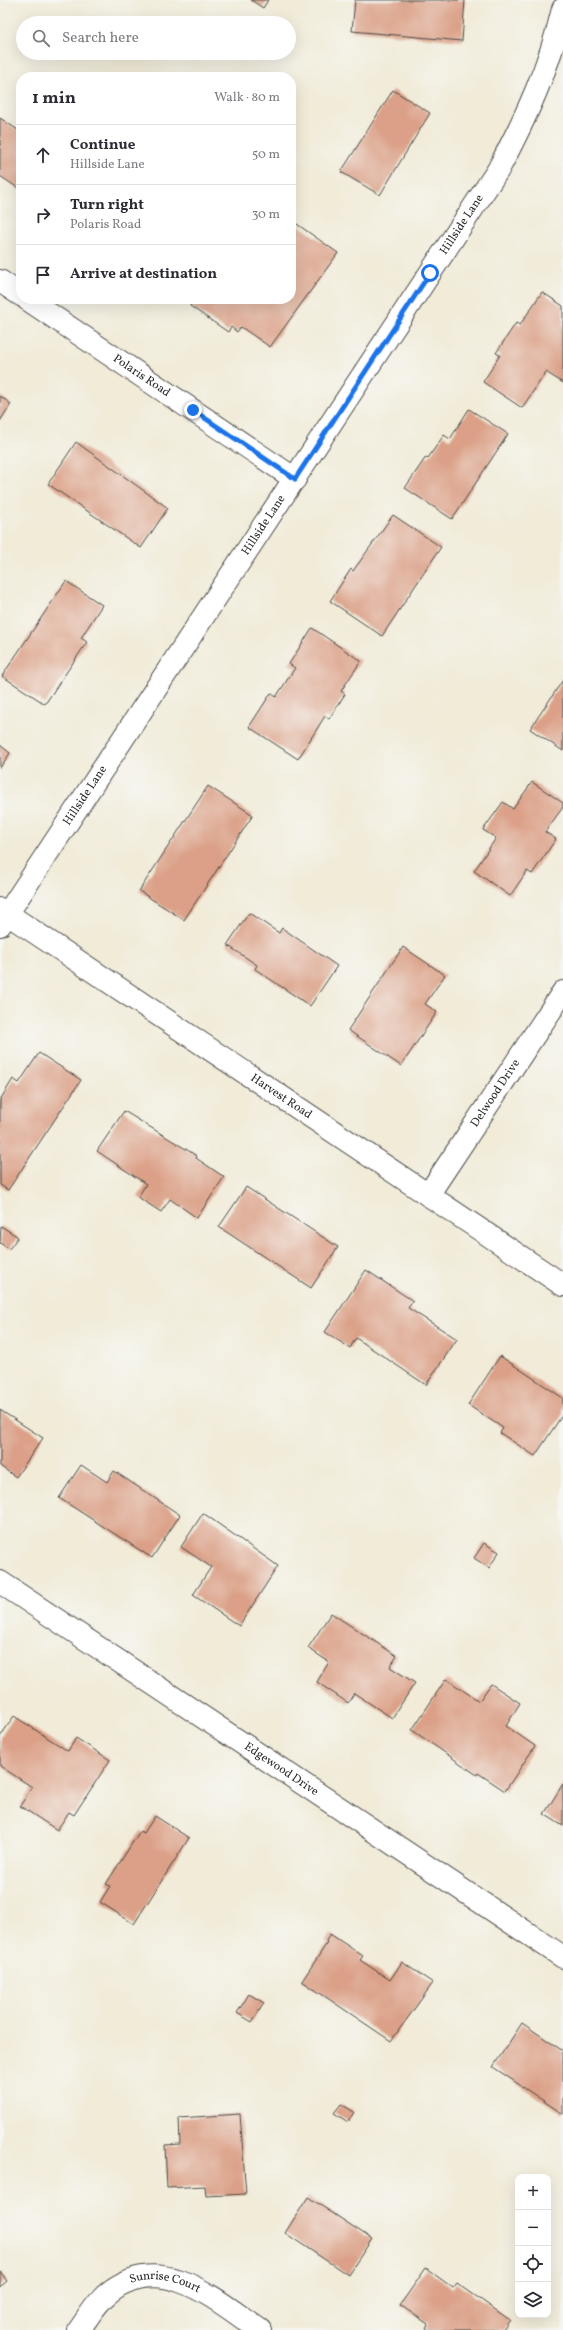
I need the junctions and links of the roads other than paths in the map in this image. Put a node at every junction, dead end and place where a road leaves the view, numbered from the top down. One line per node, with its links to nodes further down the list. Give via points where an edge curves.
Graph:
1 (563, 9): 5 (street, Hillside Lane, via 554,47 531,105 498,170)
2 (0, 281): 3 (street)
3 (16, 292)
4 (34, 304): 5 (street, Polaris Road)
5 (295, 479): 6 (street, Hillside Lane)
6 (2, 916): 8 (street, Harvest Road)
7 (563, 992): 8 (street, Delwood Drive)
8 (428, 1195): 9 (street, Harvest Road)
9 (563, 1285)
10 (0, 1582): 11 (street, Edgewood Drive)
11 (563, 1957)
12 (79, 2330): 13 (street, Sunrise Court, via 95,2306 111,2290 127,2281 154,2275 169,2276 191,2284)
13 (260, 2330)

